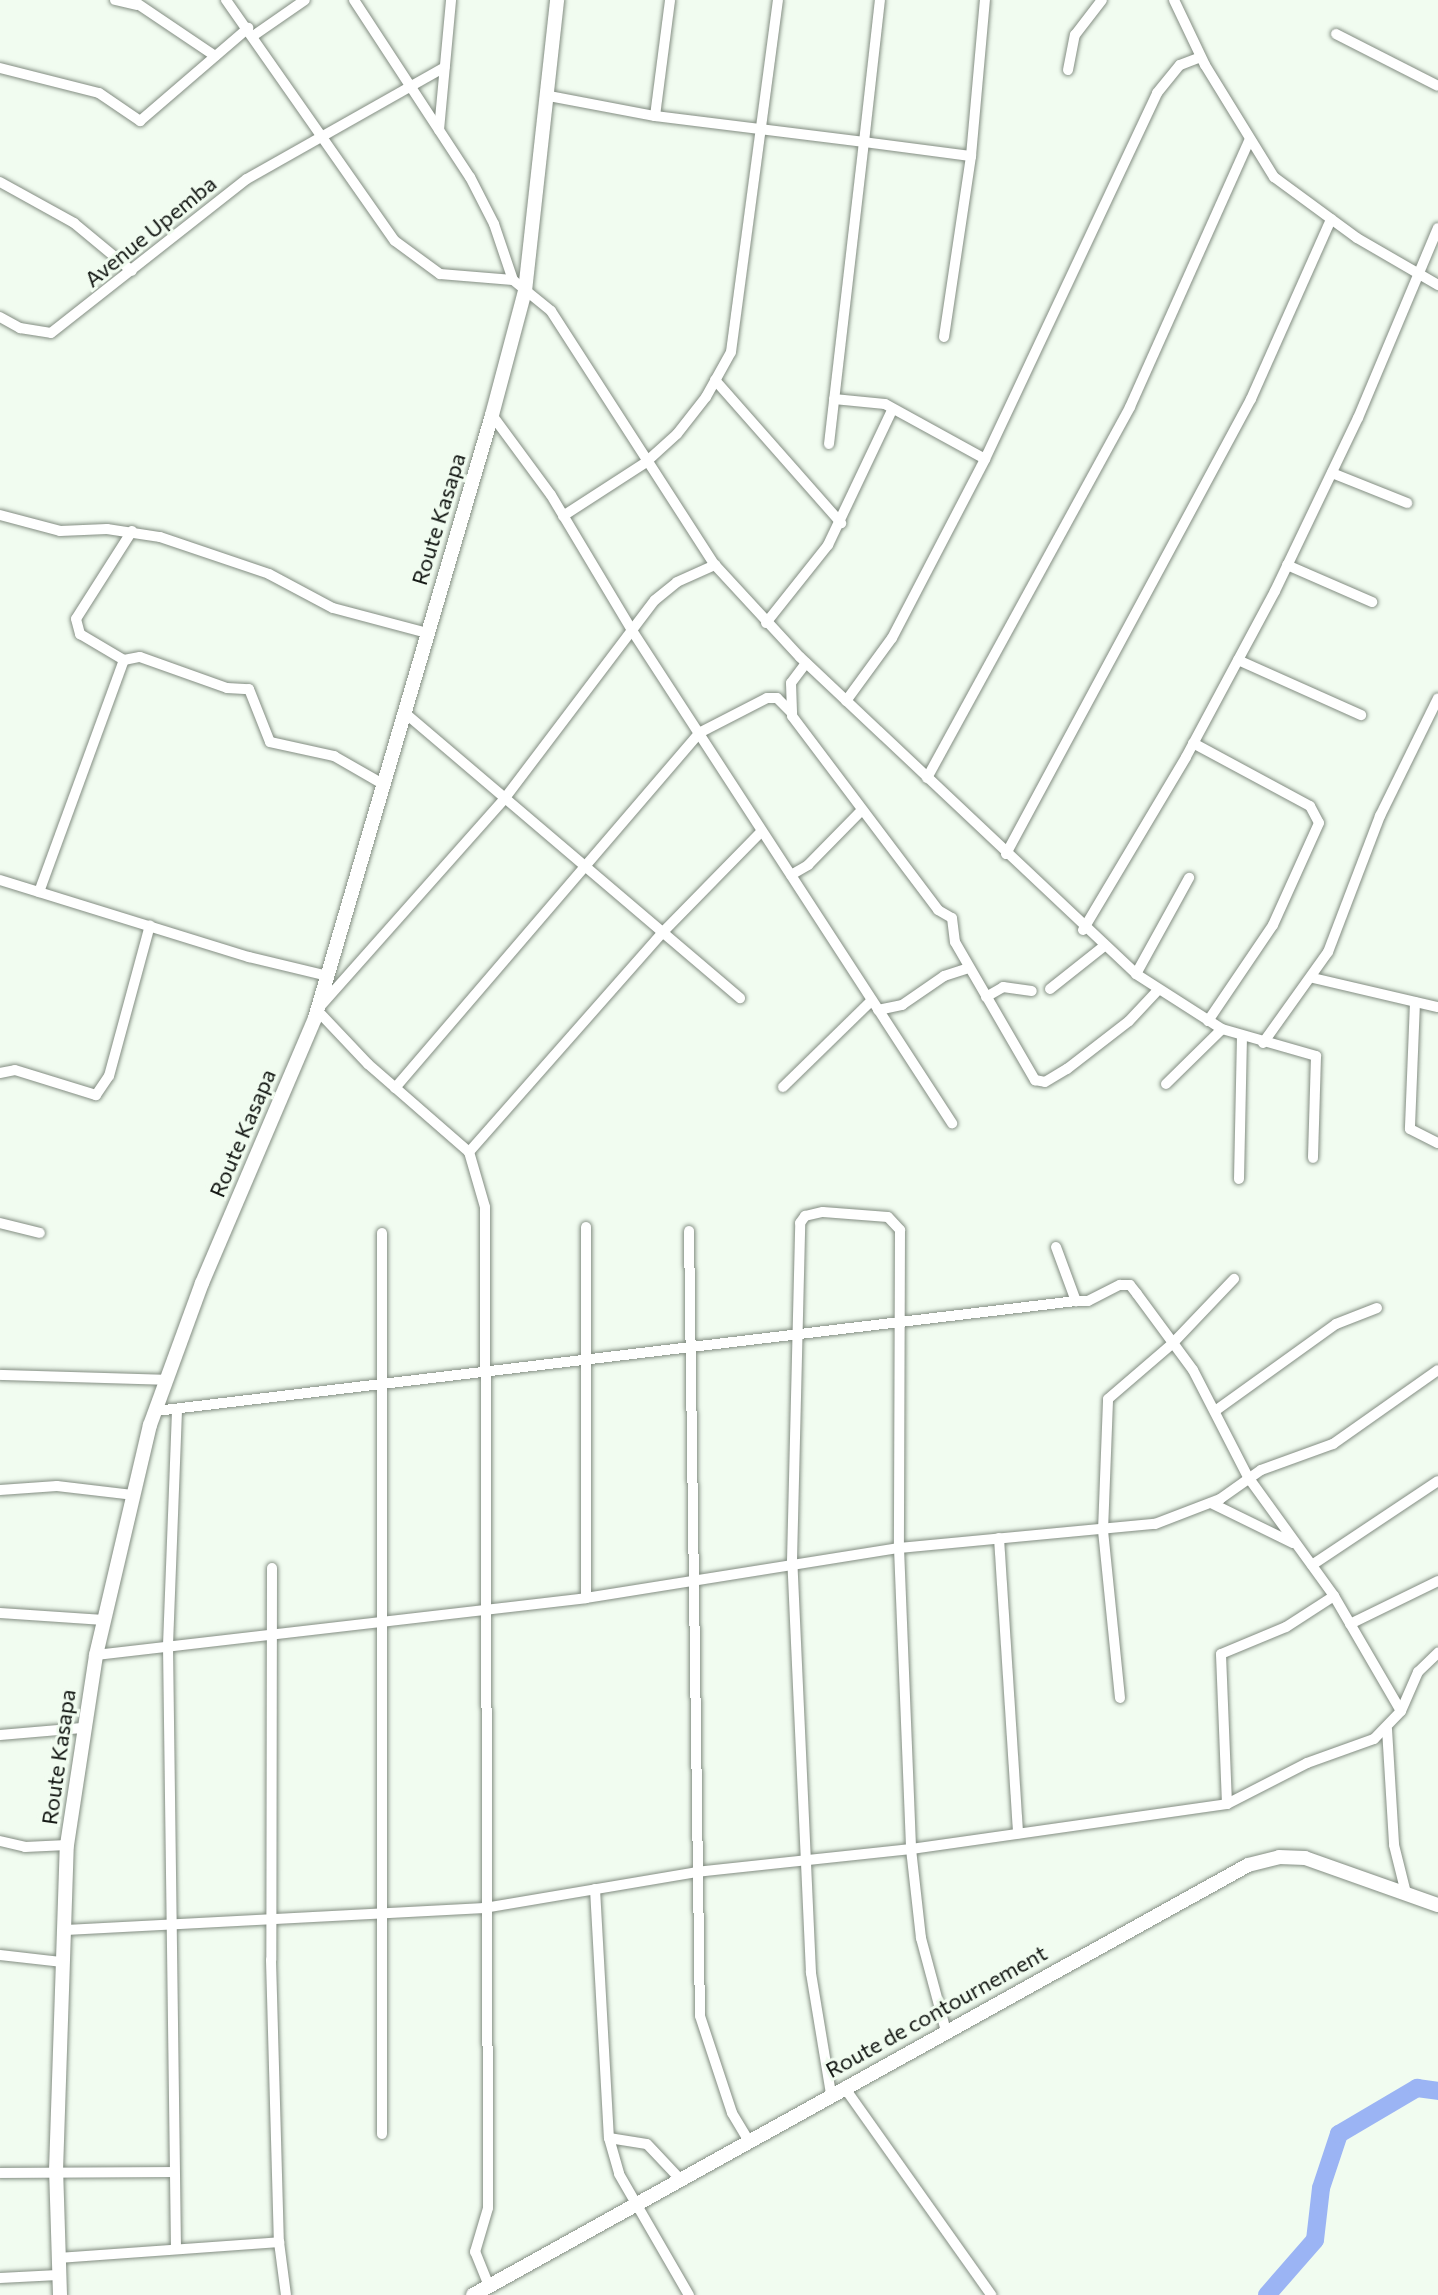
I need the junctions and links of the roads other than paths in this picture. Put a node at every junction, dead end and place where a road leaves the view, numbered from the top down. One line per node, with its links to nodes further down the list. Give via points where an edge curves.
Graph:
1 (115, 0): 13 (street)
2 (226, 0): 14 (street)
3 (305, 0): 14 (street)
4 (451, 0): 18 (street)
5 (557, 0): 23 (main road, Route Kasapa)
6 (670, 0): 24 (street)
7 (778, 0): 26 (street)
8 (880, 0): 29 (street)
9 (985, 0): 30 (street)
10 (1102, 0): 20 (street, via 1075,35)
11 (1174, 0): 17 (street)
12 (358, 1): 21 (street)
13 (135, 2): 16 (street)
14 (250, 32): 16 (street); 27 (street)
15 (1336, 34): 22 (street)
16 (215, 56): 19 (street, via 136,121 99,93)
17 (1201, 57): 28 (street); 46 (street, via 1180,65 1157,93)
18 (445, 67): 21 (street, Avenue Upemba); 25 (street)
19 (0, 68)
20 (1068, 70)
21 (410, 85): 25 (street); 27 (street, Avenue Upemba)
22 (1438, 86)
23 (549, 96): 24 (street); 38 (main road, Route Kasapa)
24 (655, 116): 26 (street)
25 (439, 130): 36 (street, via 488,209)
26 (764, 130): 29 (street); 41 (street, via 736,330)
27 (323, 136): 34 (street, Avenue Upemba, via 247,179); 36 (street, via 395,241 425,267 440,274)
28 (1249, 141): 32 (street, via 1274,177); 70 (street, via 1130,407)
29 (864, 142): 30 (street); 42 (street)
30 (971, 156): 40 (street)
31 (0, 182): 34 (street, via 74,223)
32 (1331, 219): 35 (street); 75 (street, via 1251,399)
33 (1438, 228): 35 (street)
34 (132, 271): 39 (street, Avenue Upemba, via 51,333 20,328)
35 (1419, 275): 37 (street); 48 (street)
36 (513, 280): 38 (street)
37 (1438, 285)
38 (525, 291): 44 (main road, Route Kasapa); 47 (street, via 570,335)
39 (0, 317)
40 (944, 337)
41 (715, 380): 47 (street, via 677,434); 52 (street)
42 (834, 399): 43 (street, via 885,404); 45 (street)
43 (892, 410): 46 (street); 52 (street)
44 (492, 415): 51 (street); 59 (main road, Route Kasapa)
45 (829, 444)
46 (985, 459): 64 (street, via 892,638)
47 (645, 463): 51 (street); 54 (street)
48 (1332, 473): 49 (street); 55 (street)
49 (1407, 503)
50 (0, 515): 53 (street, via 60,531)
51 (563, 516): 58 (street)
52 (841, 523): 57 (street)
53 (132, 531): 59 (street, via 269,574 333,608); 60 (street, via 76,619 80,634)
54 (715, 565): 57 (street); 58 (street, via 665,590)
55 (1287, 565): 56 (street); 61 (street)
56 (1372, 602)
57 (766, 623): 62 (street)
58 (633, 632): 68 (street); 72 (street)
59 (427, 633): 66 (main road, Route Kasapa)
60 (124, 660): 71 (street, via 140,657 227,688 249,689 270,742 334,756); 82 (street)
61 (1238, 660): 67 (street); 69 (street)
62 (806, 663): 64 (street); 65 (street, via 792,679)
63 (1438, 698): 90 (street, via 1380,816 1344,918)
64 (846, 701): 70 (street)
65 (791, 712): 68 (street, via 777,698 767,698); 73 (street)
66 (405, 713): 71 (main road, Route Kasapa); 72 (street)
67 (1361, 715)
68 (699, 733): 74 (street); 76 (street)
69 (1193, 743): 84 (street); 100 (street, via 1310,806 1319,823 1273,925)
70 (927, 778): 75 (street)
71 (381, 783): 89 (main road, Route Kasapa)
72 (505, 798): 76 (street); 99 (street)
73 (862, 810): 77 (street, via 808,865); 87 (street, via 938,910 952,918 954,940)
74 (762, 831): 77 (street); 85 (street)
75 (1006, 854): 84 (street)
76 (584, 865): 85 (street); 107 (street)
77 (791, 875): 98 (street)
78 (1189, 878): 88 (street)
79 (0, 880): 80 (street)
80 (13, 884): 81 (street); 82 (street)
81 (0, 887)
82 (39, 892): 83 (street)
83 (150, 925): 89 (street); 104 (street, via 109,1076 96,1095 15,1070)
84 (1083, 930): 86 (street)
85 (663, 932): 95 (street); 110 (street)
86 (1103, 947): 88 (street); 91 (street)
87 (969, 968): 94 (street); 98 (street, via 944,976 902,1005)
88 (1136, 974): 92 (street)
89 (328, 976): 99 (main road, Route Kasapa)
90 (1313, 978): 96 (street); 103 (street)
91 (1050, 989)
92 (1158, 990): 94 (street, via 1129,1021 1045,1082 1035,1080); 100 (street)
93 (1032, 991): 94 (street, via 1003,987)
94 (986, 997)
95 (740, 998)
96 (1415, 1002): 97 (street); 109 (street, via 1410,1129)
97 (1437, 1003)
98 (875, 1005): 106 (street); 108 (street)
99 (317, 1010): 107 (street); 130 (main road, Route Kasapa, via 202,1283)
100 (1208, 1021): 101 (street)
101 (1222, 1029): 102 (street); 105 (street)
102 (1242, 1036): 103 (street); 112 (street)
103 (1263, 1043): 111 (street, via 1318,1060)
104 (0, 1073)
105 (1166, 1084)
106 (783, 1087)
107 (395, 1088): 110 (street)
108 (952, 1123)
109 (1438, 1143)
110 (469, 1152): 127 (street, via 485,1207)
111 (1313, 1158)
112 (1239, 1179)
113 (0, 1223): 116 (street)
114 (586, 1227): 126 (street)
115 (689, 1231): 125 (street)
116 (40, 1233)
117 (382, 1233): 131 (street)
118 (1056, 1247): 120 (street)
119 (1234, 1279): 124 (street)
120 (1076, 1301): 122 (street); 124 (street, via 1130,1285)
121 (1377, 1308): 134 (street, via 1336,1324)
122 (898, 1323): 123 (street); 123 (street, via 896,1223 870,1213 823,1212 805,1216 800,1223); 143 (street)
123 (798, 1336): 125 (street); 144 (street)
124 (1172, 1344): 134 (street); 140 (street, via 1108,1399)
125 (690, 1347): 126 (street); 147 (street)
126 (589, 1360): 127 (street); 150 (street)
127 (481, 1369): 131 (street); 151 (street)
128 (1438, 1370): 135 (street, via 1333,1444)
129 (0, 1375): 130 (street)
130 (167, 1380): 132 (main road, Route Kasapa)
131 (379, 1385): 133 (street); 154 (street)
132 (156, 1411): 133 (street); 138 (main road, Route Kasapa)
133 (177, 1411): 157 (street)
134 (1215, 1411): 135 (street)
135 (1248, 1477): 139 (street); 142 (street)
136 (1438, 1481): 145 (street)
137 (0, 1490): 138 (street, via 57,1486)
138 (134, 1495): 153 (main road, Route Kasapa)
139 (1211, 1503): 140 (street, via 1155,1524); 142 (street)
140 (1103, 1531): 141 (street); 160 (street)
141 (999, 1538): 143 (street); 166 (street)
142 (1295, 1544): 145 (street)
143 (899, 1548): 144 (street); 169 (street)
144 (792, 1561): 147 (street); 170 (street)
145 (1312, 1565): 149 (street)
146 (272, 1568): 156 (street)
147 (691, 1581): 150 (street); 171 (street)
148 (1438, 1581): 155 (street)
149 (1334, 1596): 155 (street); 165 (street, via 1286,1627 1221,1654)
150 (586, 1598): 151 (street)
151 (484, 1609): 154 (street); 175 (street)
152 (0, 1613): 153 (street)
153 (104, 1620): 159 (main road, Route Kasapa)
154 (379, 1623): 156 (street); 176 (street)
155 (1350, 1624): 161 (street)
156 (274, 1633): 157 (street); 177 (street)
157 (168, 1645): 159 (street); 178 (street)
158 (1438, 1653): 161 (street, via 1418,1672)
159 (96, 1655): 162 (main road, Route Kasapa)
160 (1120, 1698)
161 (1401, 1711): 163 (street)
162 (82, 1728): 164 (street); 168 (main road, Route Kasapa)
163 (1387, 1729): 165 (street); 173 (street, via 1394,1845)
164 (0, 1735)
165 (1227, 1804): 166 (street)
166 (1018, 1833): 169 (street)
167 (0, 1841): 168 (street, via 25,1847)
168 (67, 1845): 179 (main road, Route Kasapa)
169 (911, 1849): 170 (street); 182 (street, via 921,1938)
170 (804, 1860): 171 (street); 183 (street, via 811,1973)
171 (696, 1872): 172 (street); 186 (street, via 700,2016 732,2113)
172 (595, 1889): 175 (street); 185 (street)
173 (1406, 1893): 174 (main road, Route de contournement); 182 (main road, Route de contournement, via 1305,1858 1279,1857 1248,1865)
174 (1438, 1905)
175 (484, 1908): 176 (street); 197 (street, via 488,2208 475,2252)
176 (379, 1915): 177 (street); 184 (street)
177 (275, 1919): 178 (street); 192 (street, via 271,1960)
178 (170, 1926): 179 (street); 188 (street)
179 (66, 1930): 181 (main road, Route Kasapa)
180 (0, 1955): 181 (street)
181 (61, 1962): 187 (main road, Route Kasapa)
182 (946, 2031): 183 (main road, Route de contournement)
183 (838, 2090): 186 (main road, Route de contournement); 198 (street)
184 (382, 2134)
185 (609, 2138): 190 (street, via 647,2144); 191 (street, via 619,2174)
186 (748, 2140): 190 (main road, Route de contournement)
187 (56, 2171): 188 (street); 189 (street); 194 (main road, Route Kasapa)
188 (174, 2172): 193 (street)
189 (0, 2173)
190 (680, 2179): 191 (main road, Route de contournement)
191 (636, 2204): 197 (main road, Route de contournement); 202 (street)
192 (279, 2242): 193 (street); 200 (street)
193 (176, 2249): 194 (street)
194 (58, 2258): 195 (main road, Route Kasapa)
195 (58, 2275): 196 (street); 199 (main road, Route Kasapa)
196 (0, 2278)
197 (489, 2286): 201 (main road, Route de contournement)
198 (988, 2294)
199 (60, 2295)
200 (286, 2295)
201 (473, 2295)
202 (689, 2295)

